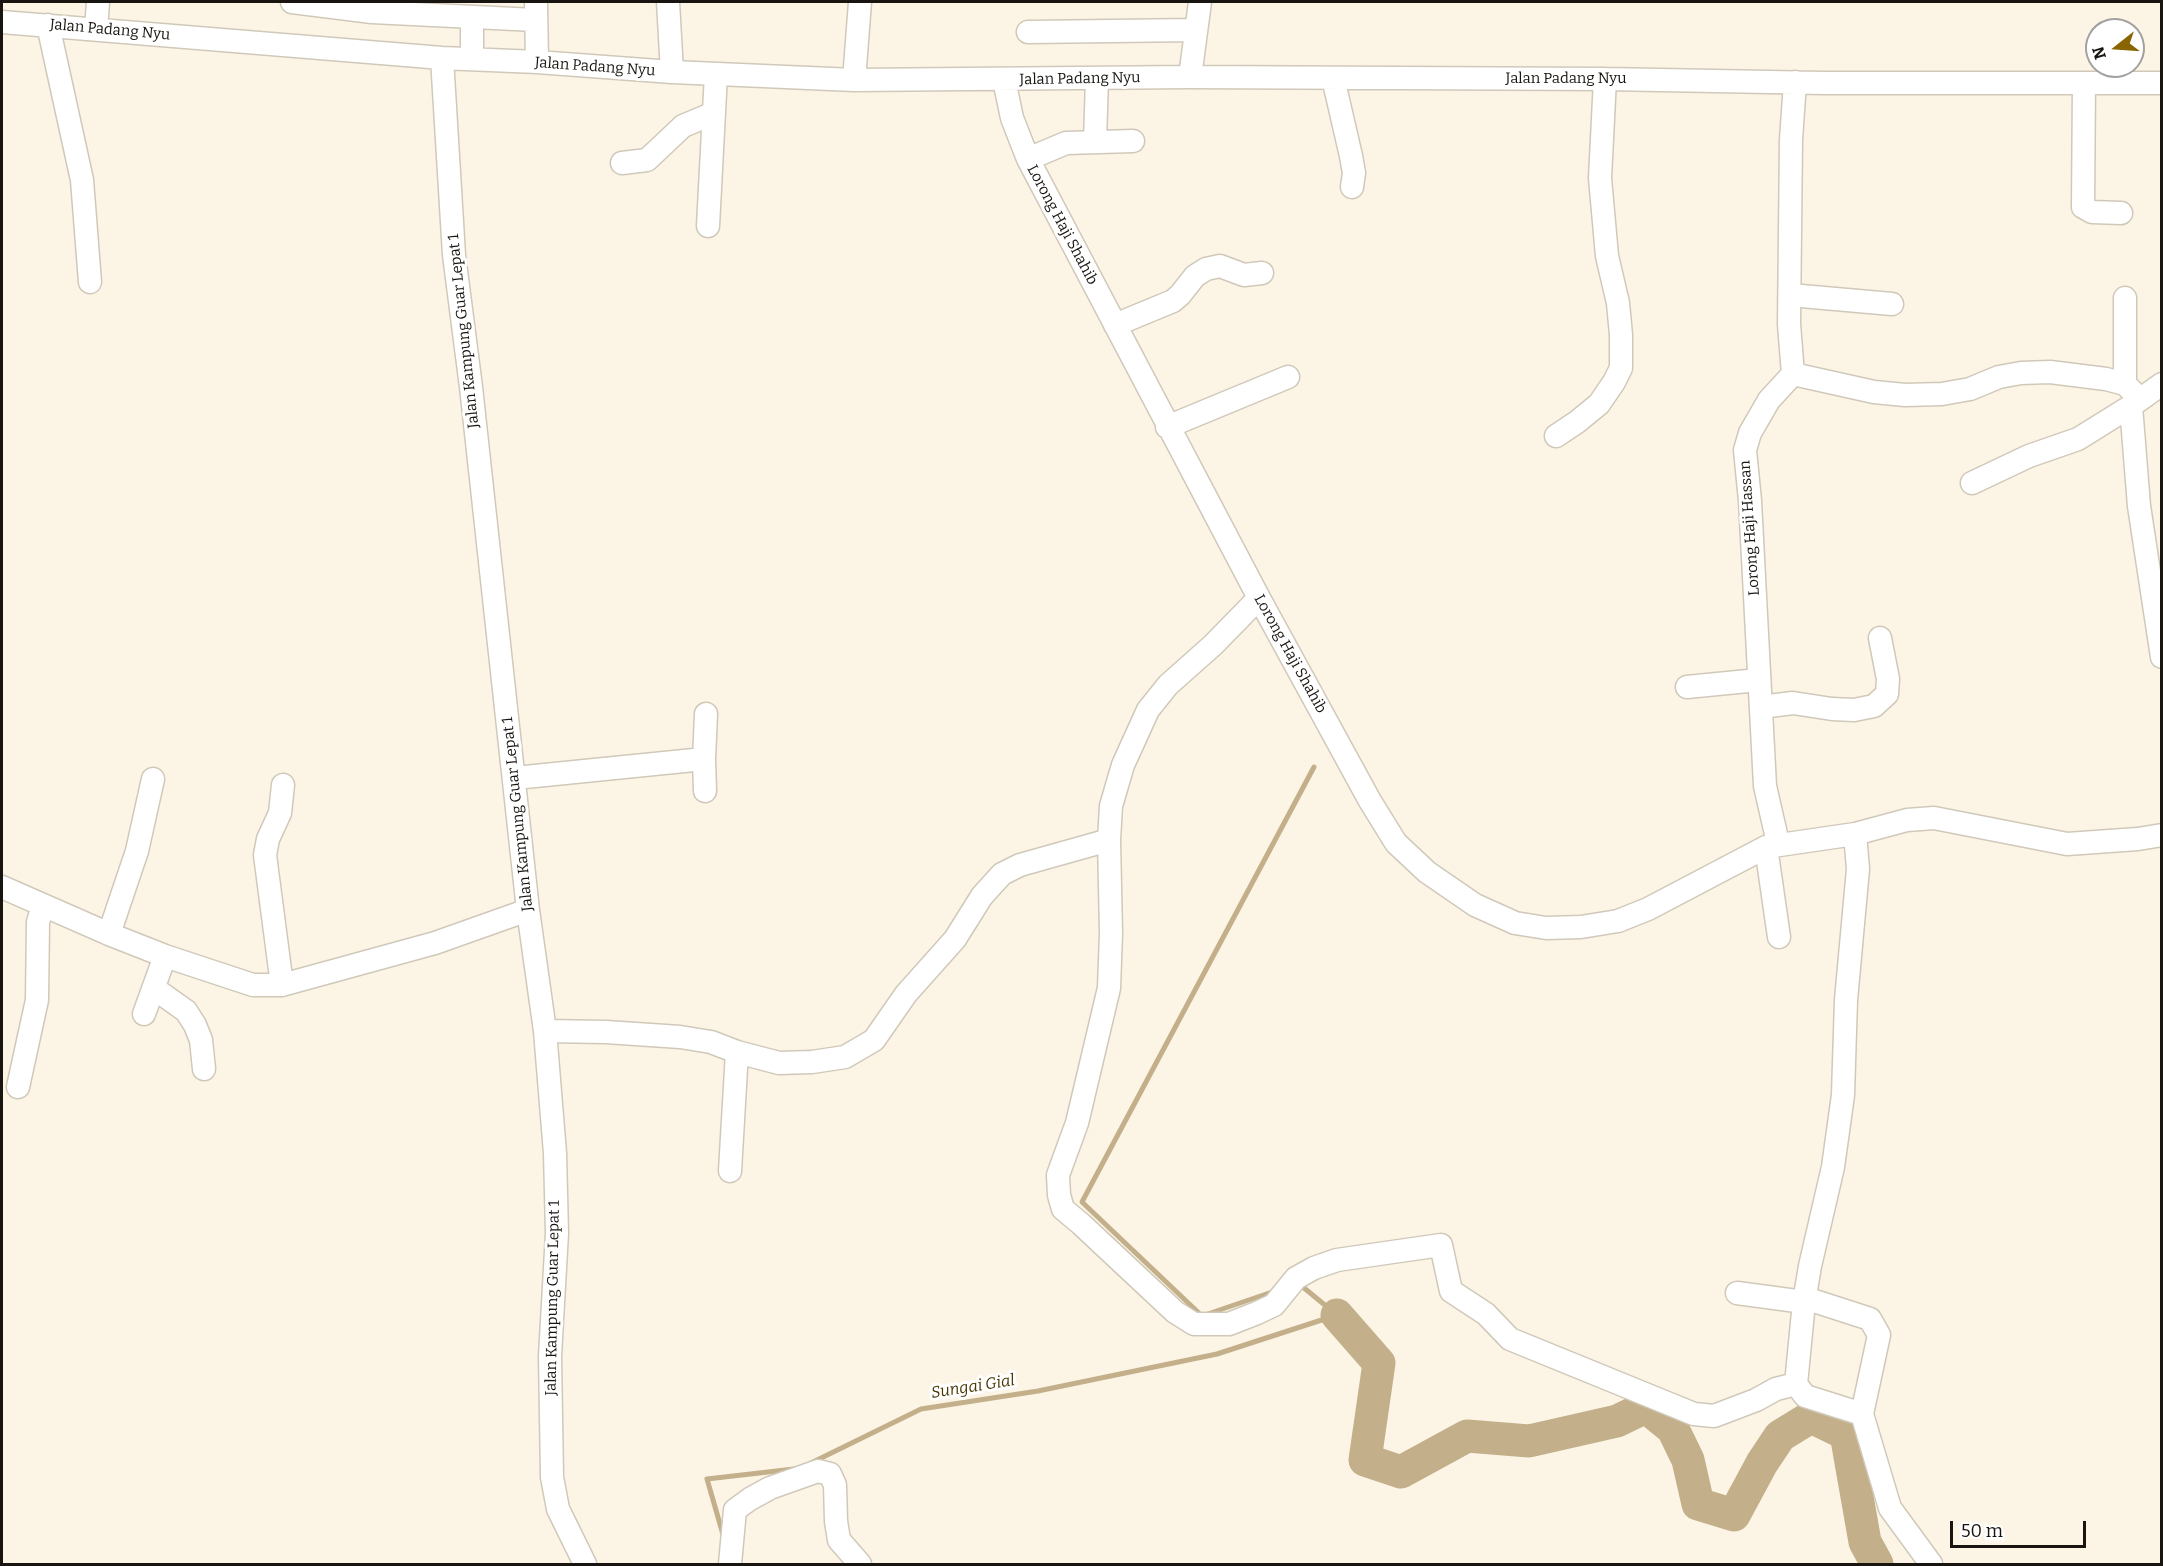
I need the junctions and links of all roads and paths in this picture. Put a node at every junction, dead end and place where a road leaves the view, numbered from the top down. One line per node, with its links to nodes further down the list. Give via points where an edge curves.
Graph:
1 (98, 2): 11 (street)
2 (292, 2): 6 (street)
3 (668, 2): 18 (street)
4 (860, 2): 24 (street)
5 (1200, 2): 12 (street)
6 (372, 7): 8 (street); 14 (street)
7 (536, 11): 8 (street); 17 (street)
8 (472, 17): 16 (street)
9 (2, 22): 10 (street, Jalan Padang Nyu)
10 (48, 25): 11 (street, Jalan Padang Nyu); 38 (street, via 82,180)
11 (96, 29): 14 (street, Jalan Padang Nyu)
12 (1196, 30): 13 (street); 20 (street)
13 (1028, 32)
14 (373, 52): 15 (street, Jalan Padang Nyu)
15 (442, 58): 16 (street, Jalan Padang Nyu); 58 (street, Jalan Kampung Guar Lepat 1, via 454,255)
16 (472, 59): 17 (street, Jalan Padang Nyu)
17 (537, 62): 18 (street, Jalan Padang Nyu)
18 (672, 72): 19 (street, Jalan Padang Nyu)
19 (716, 74): 24 (street, Jalan Padang Nyu); 29 (street)
20 (1190, 77): 21 (street, Jalan Padang Nyu); 22 (street, Jalan Padang Nyu)
21 (1333, 78): 23 (street, Jalan Padang Nyu); 34 (street, via 1354,173)
22 (1097, 79): 25 (street, Jalan Padang Nyu); 30 (street)
23 (1605, 79): 26 (street, Jalan Padang Nyu); 48 (street, via 1600,178 1607,256 1618,303 1621,368 1599,404)
24 (854, 80): 25 (street, Jalan Padang Nyu)
25 (1004, 80): 32 (street, Lorong Haji Shahib, via 1012,118)
26 (1795, 82): 27 (street, Jalan Padang Nyu); 39 (street)
27 (2084, 83): 28 (street, Jalan Padang Nyu); 35 (street, via 2083,207 2092,212)
28 (2162, 83)
29 (714, 113): 33 (street, via 683,126 647,160); 36 (street)
30 (1095, 141): 31 (street); 32 (street, via 1066,143)
31 (1133, 141)
32 (1028, 159): 42 (street, Lorong Haji Shahib)
33 (622, 163)
34 (1352, 187)
35 (2121, 213)
36 (708, 226)
37 (1262, 273): 42 (street, via 1244,275 1220,266 1206,269 1173,301)
38 (90, 282)
39 (1790, 295): 41 (street); 43 (street)
40 (2125, 298): 46 (street)
41 (1892, 303)
42 (1115, 325): 47 (street, Lorong Haji Shahib)
43 (1792, 374): 46 (street, via 1905,395 1942,394 2021,372 2050,372 2106,379); 53 (street, Lorong Haji Hassan, via 1769,400 1745,450)
44 (1288, 377): 47 (street)
45 (2162, 384): 46 (street)
46 (2132, 397): 49 (street, via 2078,439 2029,456); 52 (street, via 2139,506)
47 (1167, 427): 50 (street, Lorong Haji Shahib)
48 (1556, 436)
49 (1972, 483)
50 (1259, 598): 64 (street, via 1168,685 1148,710 1123,765 1111,806); 65 (street, Lorong Haji Shahib, via 1396,843 1427,872 1475,905 1515,923 1546,928 1618,921)
51 (1880, 638): 55 (street, via 1887,694 1874,706 1854,710 1793,703)
52 (2162, 657)
53 (1758, 680): 54 (street); 55 (street, Lorong Haji Hassan)
54 (1687, 687)
55 (1761, 707): 65 (street, Lorong Haji Hassan)
56 (706, 714): 57 (street)
57 (704, 759): 58 (street); 61 (street)
58 (515, 778): 68 (street, Jalan Kampung Guar Lepat 1)
59 (153, 779): 69 (street, via 137,851)
60 (283, 785): 72 (street, via 280,813 265,855)
61 (705, 790)
62 (1855, 834): 63 (street, via 1907,820 1934,818 2067,844); 65 (street); 81 (street, via 1858,869 1846,1000 1844,1095)
63 (2162, 835)
64 (1109, 840): 76 (street, via 1002,873 874,1040 845,1057 779,1063); 82 (street, via 1109,988 1077,1123 1058,1175 1059,1195 1063,1209 1175,1312 1194,1324 1229,1324 1274,1305 1296,1278 1314,1268 1337,1260 1441,1245 1451,1292 1486,1314 1510,1339 1694,1414 1714,1416)
65 (1772, 845): 70 (street, Lorong Haji Hassan)
66 (2, 886): 67 (street)
67 (44, 905): 69 (street); 78 (street, via 38,922 37,1000)
68 (528, 910): 72 (street, via 435,943); 75 (street, Jalan Kampung Guar Lepat 1)
69 (109, 934): 71 (street)
70 (1779, 937)
71 (165, 956): 72 (street, via 254,985); 73 (street)
72 (282, 985)
73 (155, 989): 74 (street); 77 (street, via 186,1011 195,1025)
74 (144, 1014)
75 (545, 1031): 76 (street, via 680,1037 711,1042); 84 (street, Jalan Kampung Guar Lepat 1, via 557,1233 550,1356 552,1477 561,1516)
76 (737, 1052): 79 (street)
77 (204, 1069)
78 (18, 1088)
79 (730, 1171)
80 (1737, 1293): 81 (street)
81 (1804, 1300): 82 (street); 83 (street, via 1870,1319 1879,1335)
82 (1796, 1384): 83 (street, via 1805,1396)
83 (1862, 1414): 87 (street, via 1890,1508)
84 (585, 1564)
85 (730, 1564): 86 (street, via 735,1510 770,1488 818,1471 830,1474 835,1485 839,1540)
86 (860, 1564)
87 (1931, 1564)

